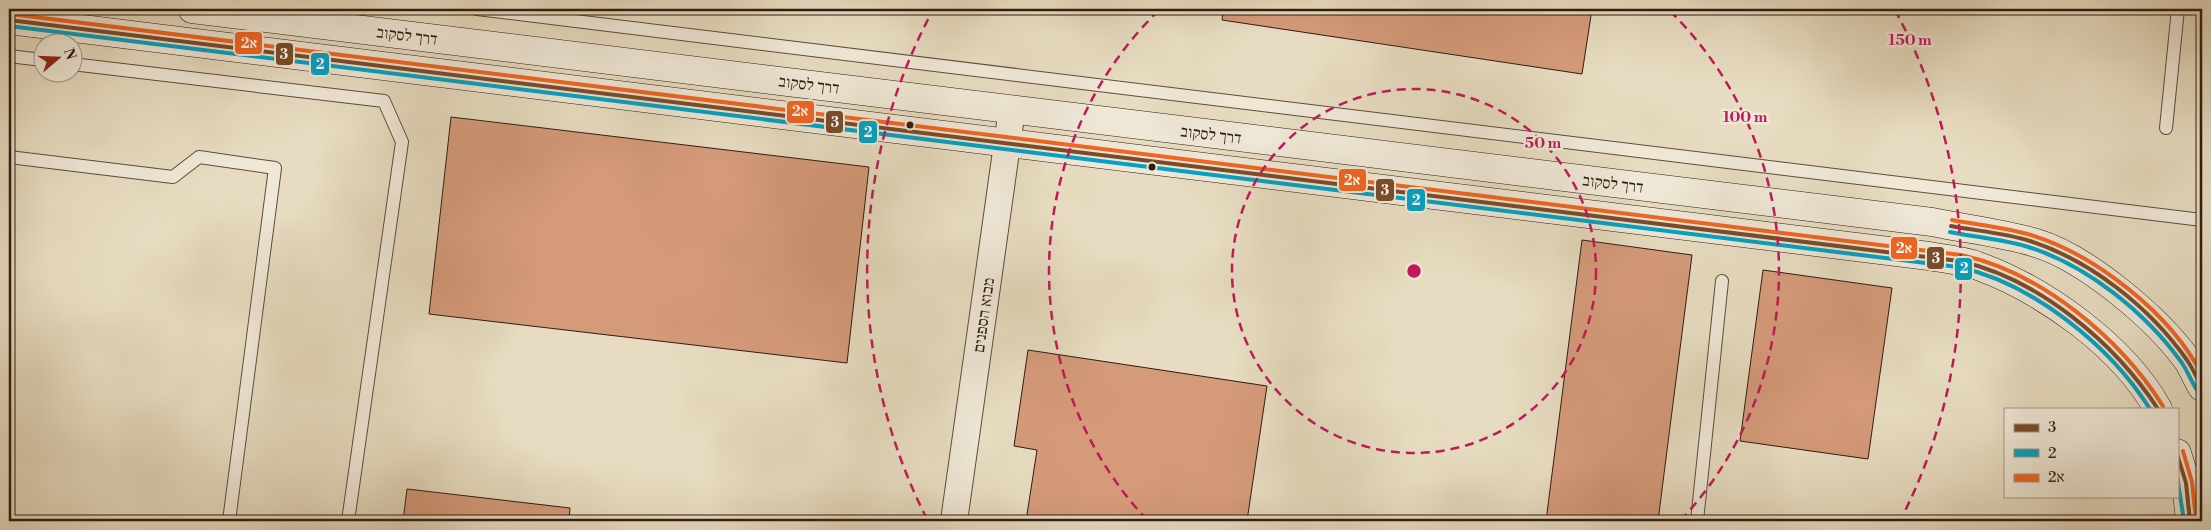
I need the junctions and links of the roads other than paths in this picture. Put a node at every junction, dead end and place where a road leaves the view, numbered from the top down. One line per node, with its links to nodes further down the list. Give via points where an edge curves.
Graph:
1 (192, 9): 8 (street, דרך לסקוב)
2 (478, 9): 12 (lane)
3 (2178, 9): 9 (lane)
4 (9, 20): 10 (street, דרך לסקוב)
5 (9, 56): 6 (lane)
6 (32, 59)
7 (82, 65): 18 (lane, via 384,101 402,142)
8 (1012, 109): 10 (street, מבוא הספנים); 14 (street, דרך לסקוב, via 1932,222 2037,243 2065,255 2128,298 2188,361)
9 (2166, 128)
10 (1008, 143): 15 (street, דרך לסקוב, via 1929,256 1976,265 2012,281 2067,315 2102,342); 19 (street, מבוא הספנים)
11 (9, 157): 17 (lane, via 173,177 199,158 275,168)
12 (2202, 220)
13 (1722, 281): 20 (lane)
14 (2202, 387)
15 (2153, 399)
16 (2178, 456): 21 (street, via 2186,482)
17 (229, 521)
18 (348, 521)
19 (954, 521)
20 (1697, 521)
21 (2190, 521)

